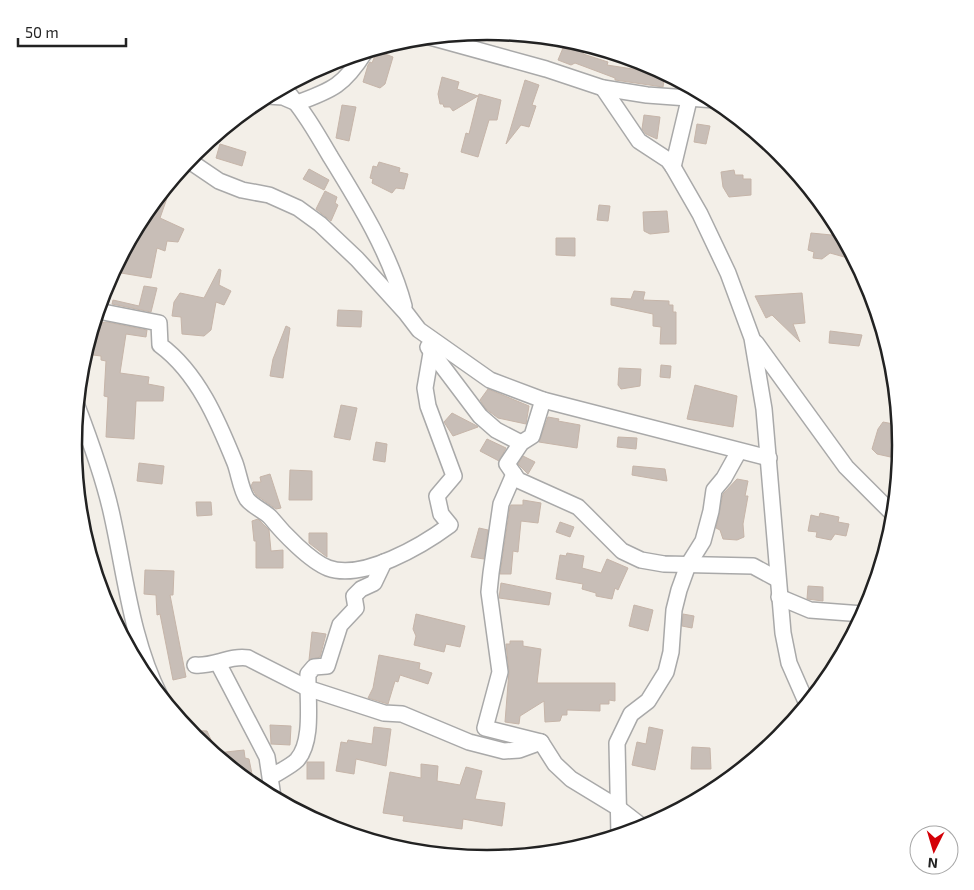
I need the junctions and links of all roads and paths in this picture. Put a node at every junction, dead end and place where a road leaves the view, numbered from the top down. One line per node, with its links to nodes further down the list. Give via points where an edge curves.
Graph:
1 (448, 42): 3 (street)
2 (359, 60): 8 (street, via 344,82)
3 (603, 88): 5 (street); 10 (street, via 639,141 668,160)
4 (289, 92): 8 (street)
5 (688, 93)
6 (689, 93): 10 (street)
7 (280, 97): 8 (street)
8 (298, 103): 12 (street, via 368,221 394,277)
9 (195, 165): 12 (street, via 219,181 269,195 298,208 338,240)
10 (673, 167): 14 (street, via 728,273)
11 (104, 311): 23 (street, via 159,323 160,345 188,373 205,399 235,463 247,499 270,517 278,528 328,568 367,569)
12 (406, 313): 13 (street)
13 (419, 330): 15 (street); 16 (street, via 490,380)
14 (752, 338): 20 (street); 22 (street, via 846,467)
15 (431, 353): 18 (street, via 480,416 496,430); 23 (street, via 425,388 434,427 454,476 437,496 441,514 450,525)
16 (543, 400): 18 (street, via 532,436); 19 (street)
17 (83, 424): 28 (street, via 111,510)
18 (521, 443): 21 (street, via 507,464)
19 (739, 451): 20 (street); 24 (street, via 714,490 703,541)
20 (769, 458): 25 (street)
21 (514, 474): 24 (street, via 518,480 578,507 622,551 641,560); 33 (street, via 502,504 491,572 489,592 500,672 484,728)
22 (887, 508)
23 (384, 562): 31 (street, via 374,583 354,596 356,608 340,625 327,666 314,667 308,674)
24 (688, 565): 25 (street, via 753,566); 36 (street, via 674,610 666,672 648,701 632,714 617,743)
25 (777, 579): 26 (street)
26 (779, 597): 27 (street, via 810,610); 32 (street, via 789,663)
27 (855, 613)
28 (145, 662)
29 (218, 663): 30 (street); 31 (street, via 239,656 248,658); 34 (street, via 267,757)
30 (194, 665)
31 (307, 688): 33 (street, via 384,713 402,714 452,736 504,751 519,750); 34 (street, via 305,746 296,761)
32 (803, 697)
33 (541, 742): 36 (street, via 555,764 571,778)
34 (270, 777): 35 (street)
35 (272, 788)
36 (617, 807): 37 (street); 38 (street)
37 (636, 822)
38 (619, 828)

